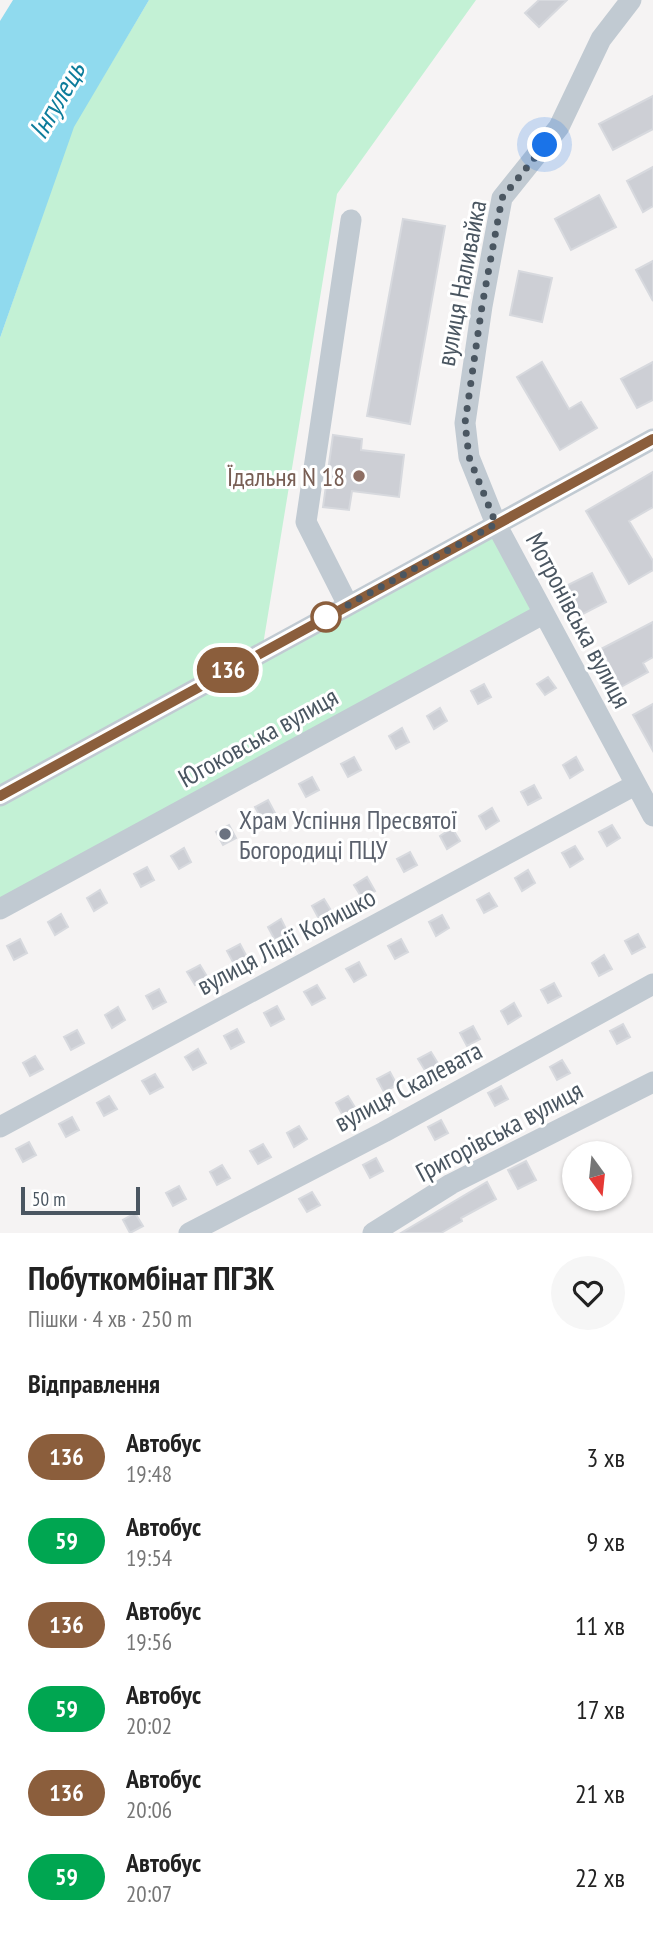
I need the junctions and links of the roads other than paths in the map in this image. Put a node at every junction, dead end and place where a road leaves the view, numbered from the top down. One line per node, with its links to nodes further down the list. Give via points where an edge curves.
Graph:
1 (631, 0): 4 (street, вулиця Наливайка, via 601,39 559,127 502,198 465,423 469,457)
2 (351, 220): 5 (street, via 306,522)
3 (653, 439): 4 (street)
4 (496, 524): 5 (street); 6 (street, Мотронівська вулиця)
5 (348, 605): 8 (street)
6 (543, 614): 7 (street, Мотронівська вулиця); 10 (street, Югоковська вулиця)
7 (635, 785): 9 (street, Мотронівська вулиця); 13 (street, вулиця Лідії Колишко)
8 (0, 796)
9 (653, 816)
10 (0, 909)
11 (653, 984): 14 (street, вулиця Скалевата)
12 (653, 1083): 15 (street, Григорівська вулиця, via 451,1184)
13 (0, 1127)
14 (189, 1233)
15 (373, 1233)

